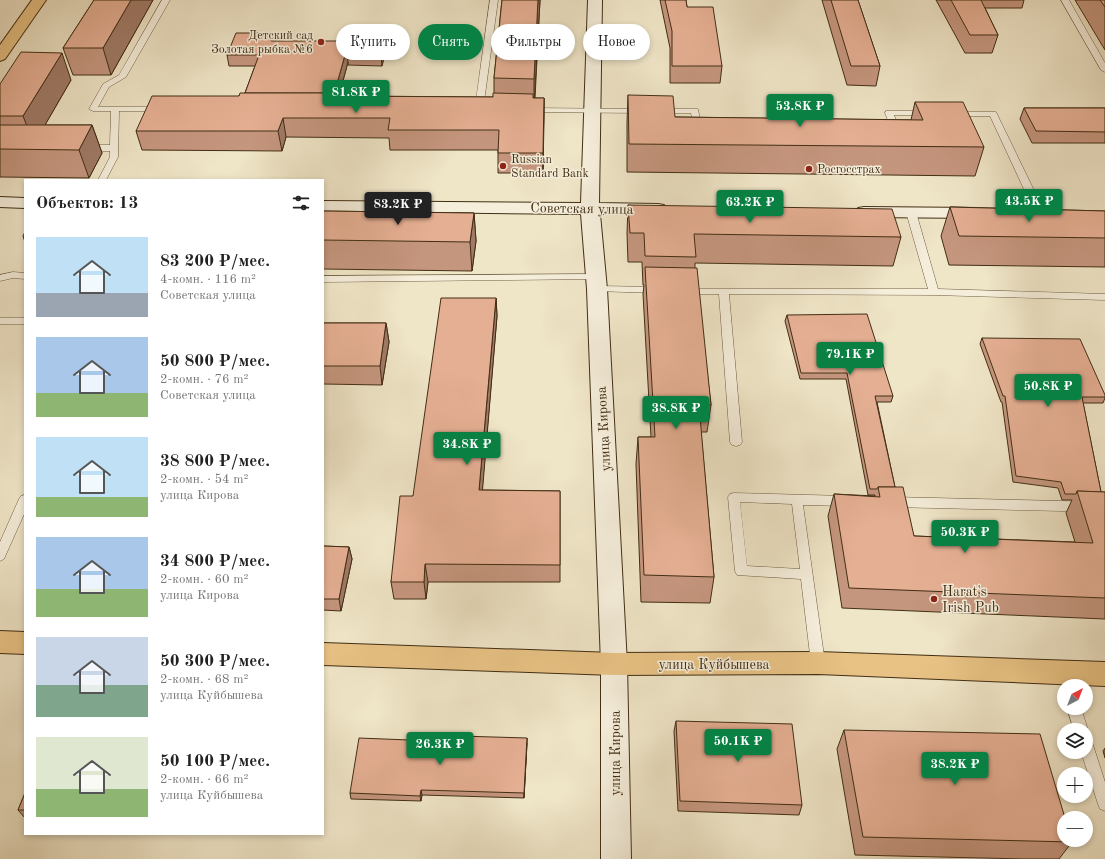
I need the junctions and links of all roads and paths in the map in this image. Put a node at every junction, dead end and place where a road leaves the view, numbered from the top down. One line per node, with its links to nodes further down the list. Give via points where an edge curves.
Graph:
1 (40, 0): 6 (main road)
2 (166, 0): 8 (lane, via 122,77 106,86 93,109)
3 (494, 0): 10 (lane)
4 (595, 0): 12 (street, улица Кирова)
5 (1065, 0): 7 (lane)
6 (0, 56)
7 (1105, 70)
8 (115, 109): 9 (lane); 18 (lane)
9 (171, 109)
10 (479, 109)
11 (525, 110): 12 (lane)
12 (592, 111): 15 (lane, via 695,111); 23 (street, улица Кирова)
13 (934, 114): 16 (lane, via 889,113 899,141)
14 (949, 114): 28 (lane, via 993,114)
15 (699, 140)
16 (892, 141)
17 (76, 148): 18 (lane)
18 (114, 148): 19 (lane, via 114,157)
19 (103, 179)
20 (0, 202): 21 (street)
21 (24, 203)
22 (324, 206): 23 (street, Советская улица)
23 (590, 208): 24 (street, Советская улица); 32 (street, улица Кирова)
24 (675, 210)
25 (848, 212): 26 (street)
26 (911, 212): 27 (street); 34 (lane)
27 (994, 213)
28 (1040, 213)
29 (24, 276): 30 (lane)
30 (0, 278)
31 (324, 279): 32 (lane)
32 (596, 283): 33 (lane, via 672,290); 50 (street, улица Кирова)
33 (724, 291): 34 (lane); 38 (lane)
34 (934, 292): 35 (lane)
35 (1105, 296)
36 (0, 321): 37 (lane)
37 (24, 321)
38 (736, 442)
39 (797, 500): 41 (lane); 45 (lane); 45 (lane, via 734,497 741,571)
40 (24, 501): 44 (lane)
41 (856, 501)
42 (879, 502): 43 (lane)
43 (1105, 507)
44 (0, 556)
45 (806, 574): 49 (lane)
46 (0, 642): 47 (main road)
47 (24, 643)
48 (324, 654): 50 (main road, улица Куйбышева)
49 (818, 663): 50 (main road, улица Куйбышева); 52 (main road, улица Куйбышева)
50 (614, 664): 55 (street, улица Кирова)
51 (1105, 674): 52 (main road, улица Куйбышева)
52 (1065, 679)
53 (1091, 759): 54 (lane)
54 (1105, 804)
55 (616, 859)

